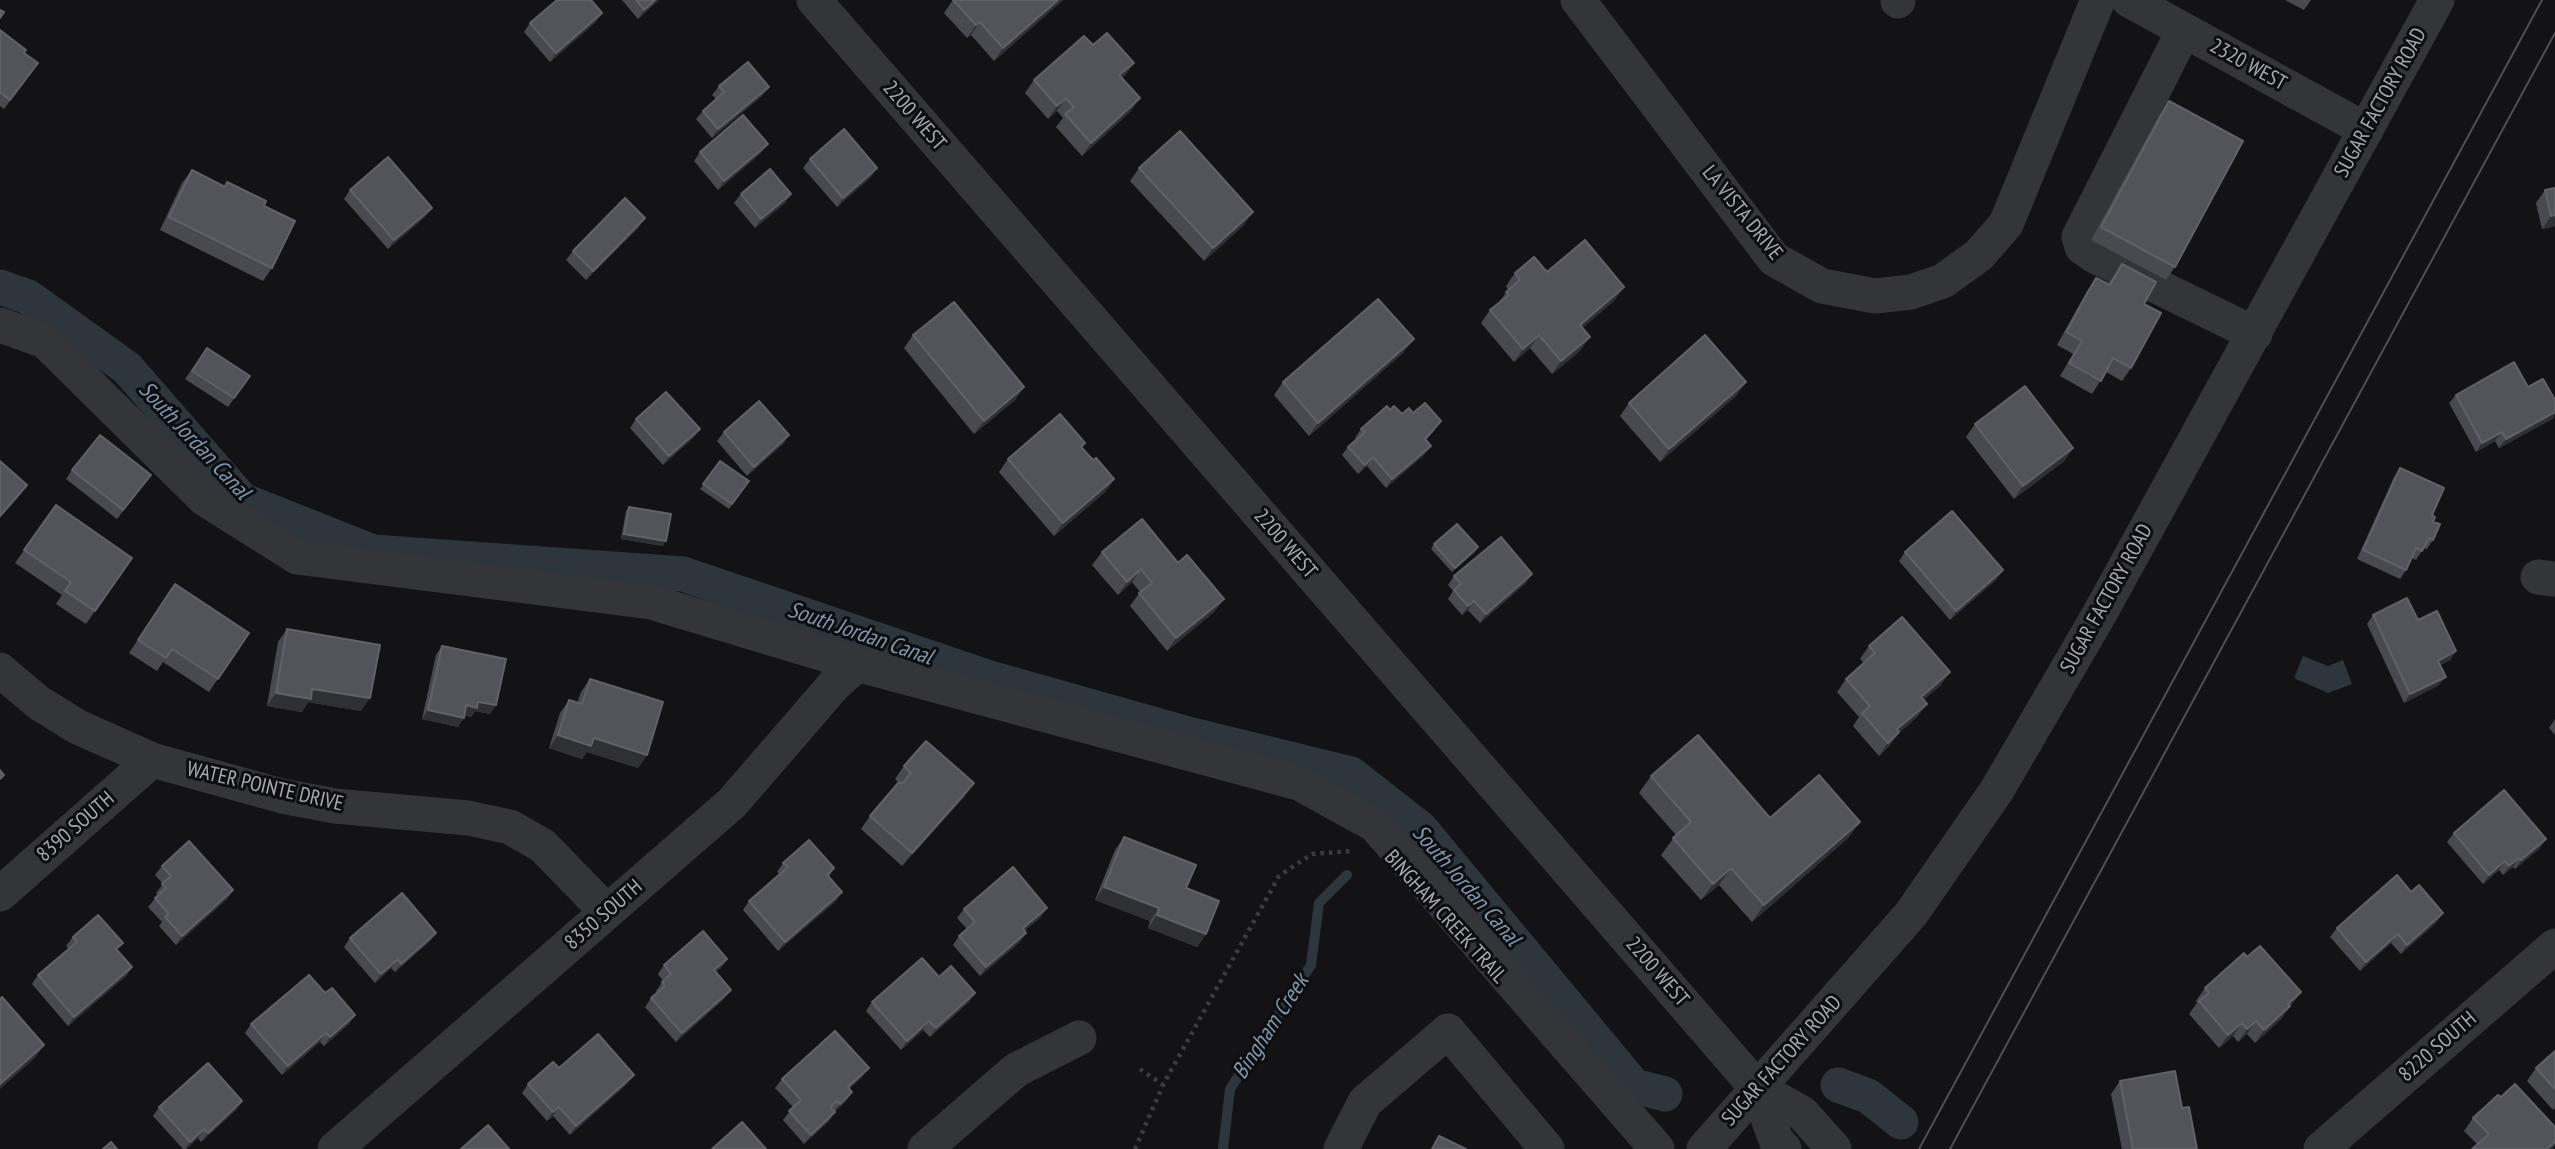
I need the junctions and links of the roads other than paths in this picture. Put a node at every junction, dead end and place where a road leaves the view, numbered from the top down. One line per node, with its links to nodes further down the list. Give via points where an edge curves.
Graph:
1 (814, 0): 17 (street, 2200 WEST)
2 (1578, 0): 3 (street, LA VISTA DRIVE, via 1774,259 1822,286 1875,296 1911,292 1943,281 1979,255 2006,224)
3 (2098, 0)
4 (2129, 0): 6 (street, 2320 WEST)
5 (2437, 0): 7 (street, SUGAR FACTORY ROAD)
6 (2184, 30): 7 (street, 2320 WEST); 9 (street, via 2079,237 2082,247 2095,256)
7 (2366, 130): 9 (street, SUGAR FACTORY ROAD)
8 (0, 325): 10 (street, via 45,341 205,499 297,557 651,602)
9 (2255, 334): 17 (street, SUGAR FACTORY ROAD, via 2046,710 1972,829 1911,914)
10 (857, 664): 14 (street, 8350 SOUTH, via 732,803); 22 (street, via 1299,783 1375,825)
11 (0, 670): 12 (street, WATER POINTE DRIVE, via 39,703 78,727)
12 (152, 760): 13 (street, 8390 SOUTH); 14 (street, WATER POINTE DRIVE, via 335,806 468,818 510,827 543,846)
13 (0, 894)
14 (607, 912): 18 (street, 8350 SOUTH)
15 (2555, 946): 26 (street, 8220 SOUTH)
16 (1079, 1038): 19 (street, via 1016,1070)
17 (1757, 1088): 23 (street, SUGAR FACTORY ROAD); 24 (street, 2200 WEST, via 1776,1140); 25 (street, 2200 WEST, via 1801,1113)
18 (335, 1149)
19 (925, 1149)
20 (1341, 1149): 21 (street, via 1365,1102 1448,1031)
21 (1547, 1149)
22 (1657, 1149)
23 (1704, 1149)
24 (1784, 1149)
25 (1834, 1149)
26 (2321, 1149)

